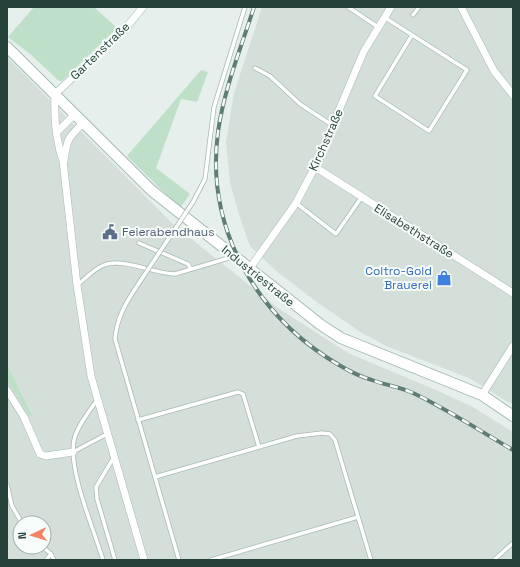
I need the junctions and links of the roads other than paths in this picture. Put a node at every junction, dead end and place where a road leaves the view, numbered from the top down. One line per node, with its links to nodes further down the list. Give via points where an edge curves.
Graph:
1 (143, 7): 13 (street, Gartenstraße, via 125,29)
2 (245, 7): 34 (lane, bridge, via 214,107 205,179 194,202 121,310 116,326 115,338)
3 (348, 7): 9 (lane)
4 (391, 7): 8 (street, Kirchstraße)
5 (419, 7): 7 (lane)
6 (461, 7): 14 (street, via 494,71)
7 (413, 15)
8 (384, 17): 9 (street, Kirchstraße); 10 (lane)
9 (378, 27): 17 (street, Kirchstraße, via 364,51)
10 (412, 35): 10 (lane, via 375,96 429,131 467,70)
11 (7, 47): 13 (main road, Industriestraße)
12 (255, 68): 17 (lane, via 270,76 300,104)
13 (54, 94): 15 (main road, Industriestraße); 18 (street)
14 (513, 95)
15 (75, 114): 16 (main road, Industriestraße); 18 (street)
16 (84, 122): 19 (street, via 66,142); 24 (main road, Industriestraße, via 151,190)
17 (332, 125): 20 (street, Kirchstraße)
18 (57, 132): 19 (street)
19 (64, 161): 27 (street)
20 (315, 167): 21 (street, Elisabethstraße); 22 (street, Kirchstraße)
21 (362, 198): 22 (lane, via 336,234); 28 (street, Elisabethstraße)
22 (296, 203): 25 (street, Kirchstraße)
23 (139, 243): 26 (lane, via 188,264)
24 (235, 256): 25 (main road, Industriestraße); 26 (lane)
25 (250, 268): 31 (main road, Industriestraße, via 340,338)
26 (192, 269): 27 (lane, via 165,274 124,264 112,264 102,266)
27 (77, 285): 32 (street, via 86,349)
28 (513, 293)
29 (513, 346): 31 (street)
30 (7, 390): 37 (street, via 24,417 40,454 46,456)
31 (482, 395): 33 (main road, Industriestraße)
32 (97, 399): 35 (street); 37 (lane, via 75,438)
33 (513, 416)
34 (138, 420): 36 (lane, via 238,392 243,394); 39 (lane)
35 (107, 434): 37 (lane); 38 (street)
36 (259, 447): 39 (lane); 42 (lane, via 297,436 330,434 335,440)
37 (73, 452): 44 (lane, via 79,486)
38 (114, 457): 45 (lane, via 96,487 97,499); 46 (street)
39 (155, 477): 47 (lane)
40 (7, 484): 41 (lane, via 12,506)
41 (17, 515)
42 (358, 517): 48 (lane); 49 (lane)
43 (513, 543): 50 (lane)
44 (103, 560)
45 (115, 560)
46 (144, 560)
47 (179, 560)
48 (211, 560)
49 (371, 560)
50 (494, 560)

